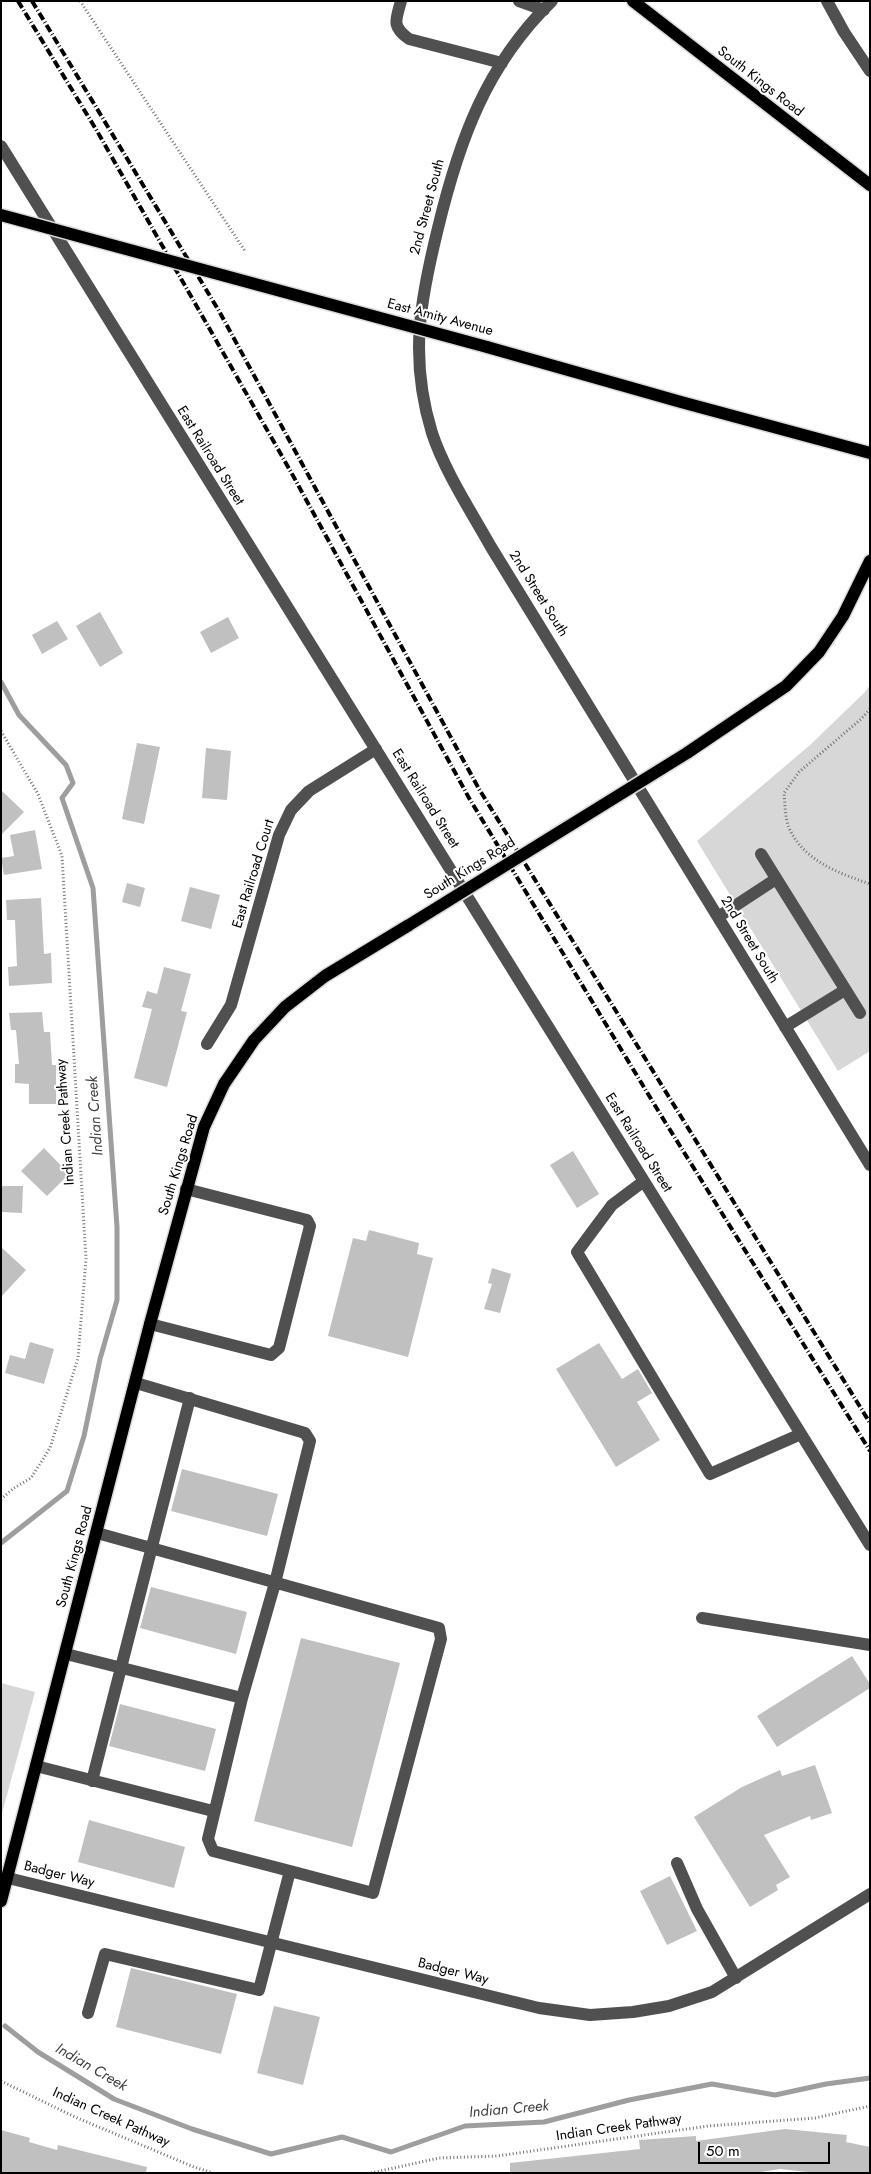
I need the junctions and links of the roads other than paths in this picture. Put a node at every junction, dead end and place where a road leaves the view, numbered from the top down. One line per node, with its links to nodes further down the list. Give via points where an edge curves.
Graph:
1 (401, 1): 6 (street, via 395,23 399,32 409,39)
2 (519, 1): 5 (street)
3 (633, 1): 9 (main road, South Kings Road)
4 (827, 1): 7 (street)
5 (548, 5): 6 (street, 2nd Street South)
6 (502, 64): 16 (street, 2nd Street South, via 485,89 461,143 422,290 418,337 421,382 432,433 457,487 491,547)
7 (870, 71)
8 (1, 146): 13 (street, East Railroad Street)
9 (870, 186)
10 (1, 215): 11 (main road, East Amity Avenue, bridge)
11 (870, 453)
12 (870, 562): 23 (main road, South Kings Road, bridge, via 843,616 819,652 786,686 687,753 325,976 285,1007 254,1040 224,1084 204,1127)
13 (376, 749): 20 (street, East Railroad Court, via 309,791 291,810 279,835 231,1005); 22 (street, East Railroad Street)
14 (761, 854): 15 (street)
15 (776, 879): 16 (street); 17 (street)
16 (718, 918): 19 (street, 2nd Street South)
17 (846, 990): 18 (street); 19 (street)
18 (860, 1013)
19 (785, 1027): 21 (street, 2nd Street South)
20 (207, 1044)
21 (870, 1165)
22 (644, 1181): 27 (street, East Railroad Street); 27 (street, via 612,1205 577,1252 710,1474)
23 (186, 1189): 24 (main road, South Kings Road); 24 (street, via 307,1220 310,1226 279,1348 271,1355)
24 (150, 1324): 25 (main road, South Kings Road)
25 (136, 1383): 26 (street); 28 (main road, South Kings Road)
26 (190, 1398): 30 (street); 31 (street, via 305,1433 310,1441)
27 (801, 1434): 29 (street, East Railroad Street)
28 (97, 1533): 30 (street); 34 (main road, South Kings Road)
29 (870, 1545)
30 (152, 1547): 31 (street); 35 (street)
31 (275, 1583): 36 (street); 41 (street, via 439,1628 441,1639 373,1893)
32 (702, 1618): 33 (street)
33 (870, 1645)
34 (66, 1654): 35 (street); 37 (main road, South Kings Road)
35 (120, 1668): 36 (street); 38 (street)
36 (242, 1698): 39 (street)
37 (36, 1766): 38 (street); 42 (main road, South Kings Road)
38 (92, 1781): 39 (street)
39 (213, 1811): 41 (street, via 208,1839 213,1851)
40 (677, 1863): 46 (street)
41 (290, 1871): 45 (street)
42 (8, 1878): 44 (main road, South Kings Road); 45 (street, Badger Way)
43 (870, 1894): 46 (street, Badger Way)
44 (1, 1901)
45 (272, 1943): 46 (street, Badger Way, via 540,2008 590,2015 669,2006 712,1992); 47 (street, via 259,1990 105,1954)
46 (736, 1978)
47 (88, 2013)

